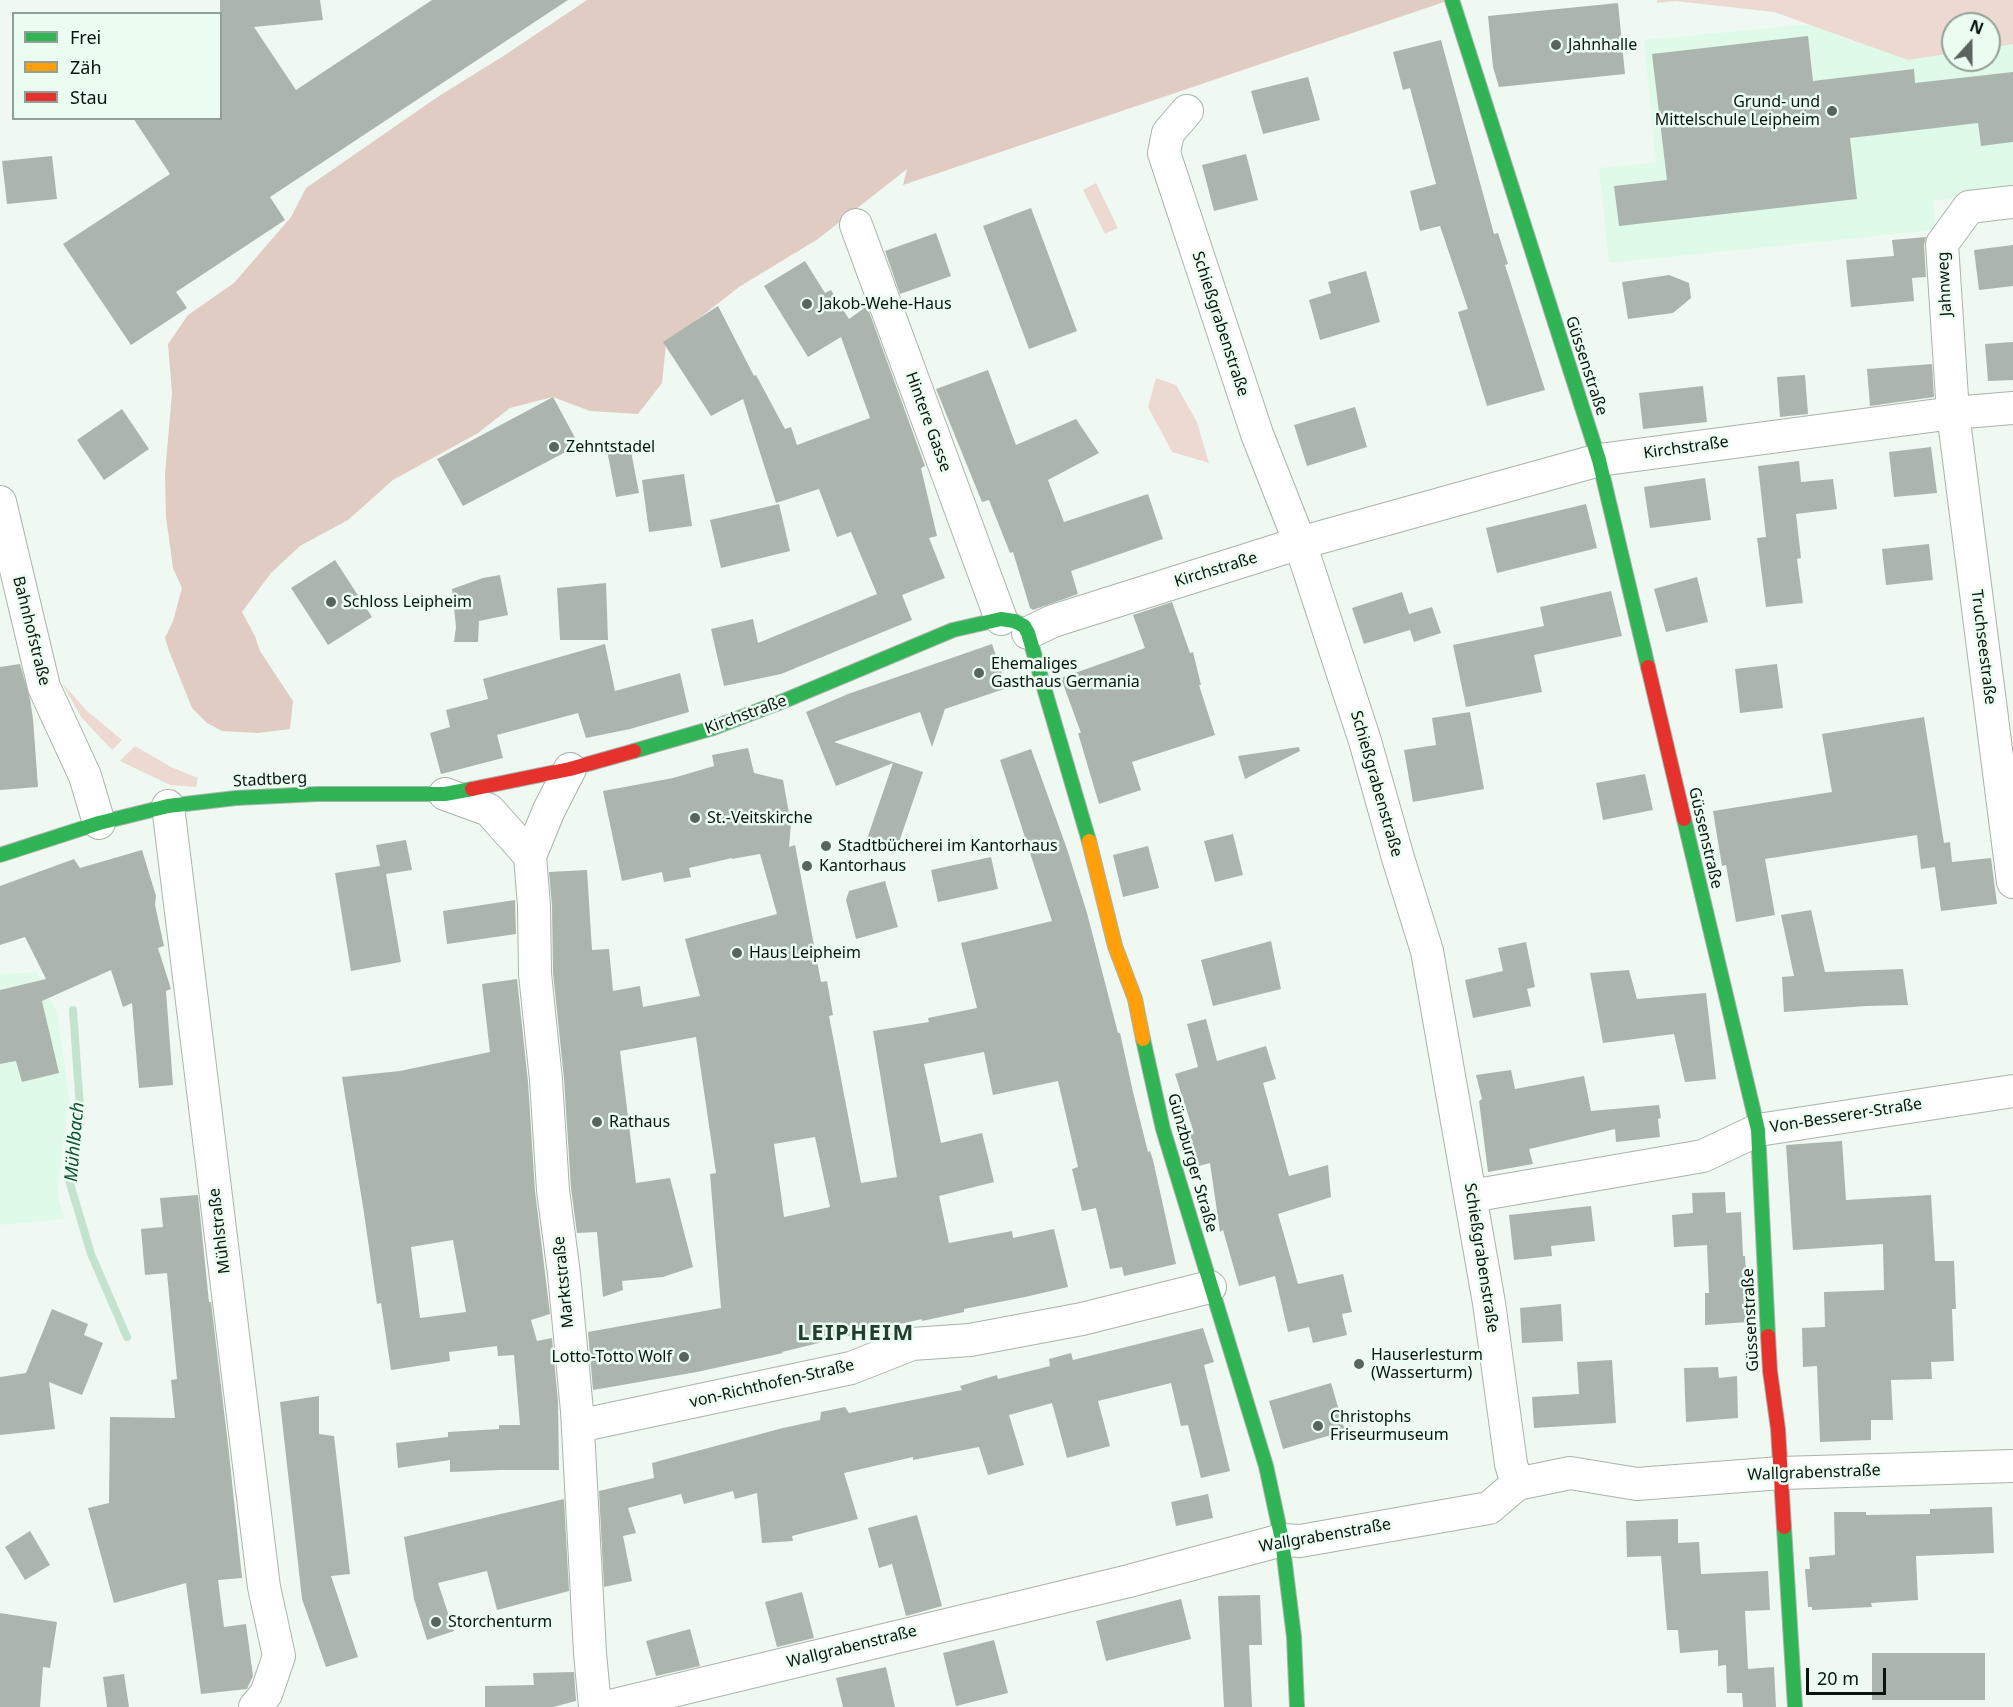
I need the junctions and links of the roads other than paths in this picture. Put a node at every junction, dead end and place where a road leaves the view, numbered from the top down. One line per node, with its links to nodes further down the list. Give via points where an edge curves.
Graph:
1 (1452, 0): 7 (street, Güssenstraße)
2 (1187, 111): 9 (street, Schießgrabenstraße, via 1168,133 1164,153 1257,434)
3 (2013, 202): 6 (street, Jahnweg, via 1969,207 1942,244)
4 (856, 225): 10 (street, Hintere Gasse)
5 (2013, 408): 6 (street, Kirchstraße)
6 (1953, 413): 7 (street, Kirchstraße); 17 (street, Truchseestraße)
7 (1599, 460): 9 (street, Kirchstraße); 19 (street, Güssenstraße)
8 (0, 502): 14 (street, Bahnhofstraße, via 44,687 85,776)
9 (1300, 543): 10 (street, Kirchstraße, via 1053,621); 20 (street, Schießgrabenstraße, via 1365,741 1427,951)
10 (1015, 626): 11 (street, Kirchstraße, via 953,630 713,728); 21 (street, Günzburger Straße, via 1093,850 1114,946 1135,999 1163,1130)
11 (570, 769): 12 (street, Kirchstraße); 16 (street, Marktstraße)
12 (445, 794): 13 (street, Stadtberg, via 318,794); 16 (street, via 489,810)
13 (168, 806): 14 (street, Stadtberg); 27 (street, Mühlstraße, via 264,1587 279,1656 266,1694)
14 (99, 823): 15 (street, Stadtberg)
15 (0, 855)
16 (530, 856): 22 (street, Marktstraße, via 535,974 553,1190)
17 (2013, 882)
18 (2013, 1091): 19 (street, Von-Besserer-Straße)
19 (1758, 1130): 20 (street, Von-Besserer-Straße, via 1703,1156); 24 (street, Güssenstraße, via 1770,1371)
20 (1471, 1196): 25 (street, Schießgrabenstraße)
21 (1210, 1287): 22 (street, von-Richthofen-Straße, via 1082,1319 970,1340 912,1344 851,1368); 26 (street, Günzburger Straße, via 1266,1466)
22 (578, 1426): 28 (street, Marktstraße)
23 (2013, 1466): 24 (street, Wallgrabenstraße)
24 (1781, 1473): 25 (street, Wallgrabenstraße, via 1637,1484 1570,1473); 31 (street, Güssenstraße)
25 (1517, 1484): 26 (street, Wallgrabenstraße, via 1489,1508 1300,1541)
26 (1282, 1540): 29 (street, Wallgrabenstraße, via 1129,1581); 30 (street, Günzburger Straße, via 1294,1637)
27 (255, 1707)
28 (595, 1707)
29 (606, 1707)
30 (1297, 1707)
31 (1795, 1707)

